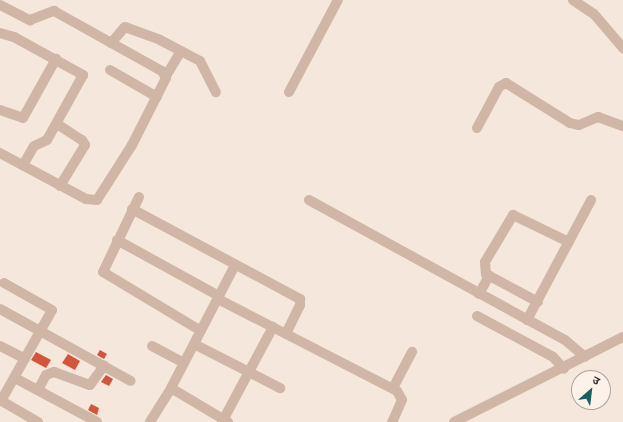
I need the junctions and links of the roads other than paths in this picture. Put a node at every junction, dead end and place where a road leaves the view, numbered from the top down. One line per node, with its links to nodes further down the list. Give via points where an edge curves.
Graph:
1 (338, 0): 12 (street)
2 (573, 0): 6 (street, via 594,14)
3 (0, 5): 5 (street, via 33,20 54,11)
4 (0, 33): 8 (street)
5 (111, 43): 7 (street, via 120,30 128,27); 10 (street)
6 (623, 48)
7 (181, 51): 10 (street); 11 (street, via 202,64)
8 (56, 59): 14 (street, via 23,118); 15 (street, via 83,75)
9 (110, 70): 13 (street)
10 (166, 76): 13 (street)
11 (216, 92)
12 (289, 92)
13 (157, 97): 20 (street, via 100,198 91,201)
14 (0, 110)
15 (57, 124): 19 (street, via 45,142 34,146); 20 (street, via 82,140 84,145)
16 (623, 126): 17 (street, via 598,117 579,125 570,123 506,83 499,87)
17 (477, 128)
18 (0, 153): 19 (street)
19 (23, 165): 20 (street)
20 (60, 186)
21 (139, 197): 24 (street)
22 (309, 200): 30 (street)
23 (591, 200): 26 (street)
24 (132, 209): 25 (street); 27 (street)
25 (117, 240): 31 (street); 37 (street, via 104,266 104,275)
26 (569, 242): 28 (street, via 513,215 485,262 484,271); 32 (street)
27 (235, 265): 31 (street); 39 (street, via 301,300)
28 (489, 276): 30 (street); 32 (street)
29 (4, 284): 38 (street, via 51,309)
30 (479, 294): 35 (street)
31 (219, 297): 36 (street); 37 (street)
32 (538, 302): 35 (street)
33 (0, 309): 38 (street)
34 (477, 316): 49 (street, via 556,359)
35 (528, 320): 45 (street, via 576,347)
36 (273, 327): 39 (street); 50 (street)
37 (201, 330): 41 (street)
38 (41, 331): 46 (street); 48 (street)
39 (286, 334): 55 (street)
40 (623, 337): 45 (street)
41 (194, 344): 47 (street); 50 (street)
42 (0, 346): 46 (street)
43 (152, 346): 47 (street)
44 (412, 352): 55 (street)
45 (585, 357): 49 (street)
46 (25, 359): 51 (street)
47 (184, 363): 53 (street)
48 (104, 366): 52 (street); 56 (street, via 90,385 54,372 46,375)
49 (564, 369): 63 (street)
50 (249, 372): 54 (street); 58 (street)
51 (15, 378): 56 (street); 57 (street)
52 (131, 381)
53 (171, 388): 58 (street); 61 (street)
54 (280, 388)
55 (393, 388): 62 (street, via 402,400)
56 (38, 390): 60 (street)
57 (1, 401): 59 (street)
58 (225, 421)
59 (38, 422)
60 (97, 422)
61 (150, 422)
62 (392, 422)
63 (454, 422)

